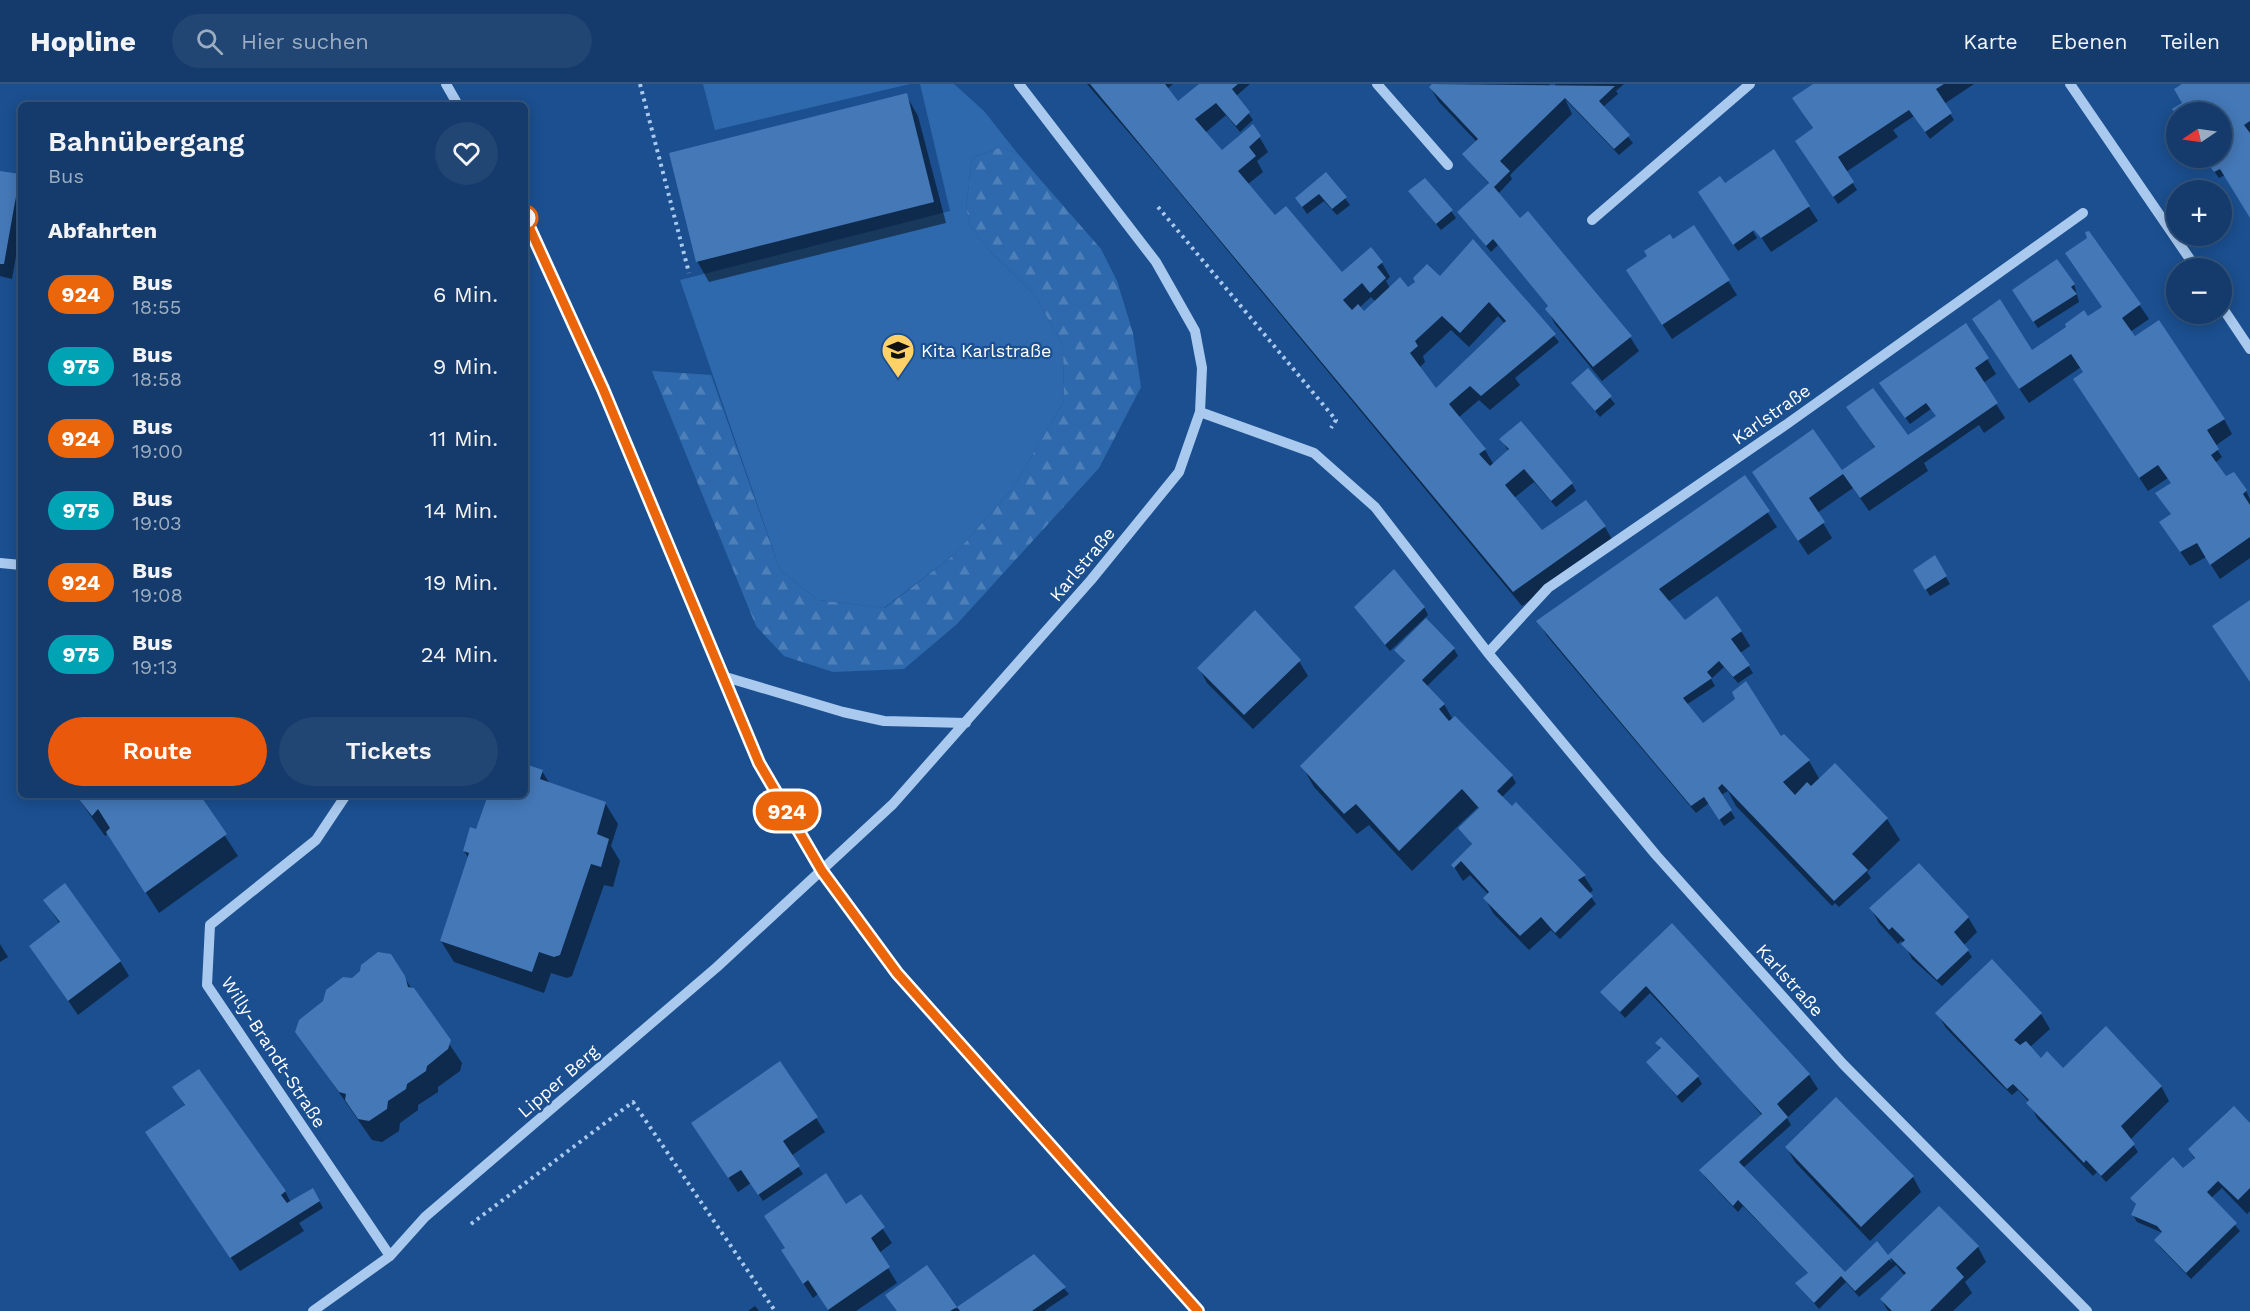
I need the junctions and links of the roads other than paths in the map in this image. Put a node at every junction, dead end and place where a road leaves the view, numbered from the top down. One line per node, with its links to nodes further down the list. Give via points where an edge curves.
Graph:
1 (446, 84): 6 (street)
2 (1019, 84): 14 (street, Karlstraße, via 1156,262 1195,331 1202,368)
3 (1377, 84): 7 (street)
4 (1750, 84): 9 (street)
5 (2070, 84): 11 (street)
6 (457, 102)
7 (1448, 165)
8 (2083, 213): 17 (street, Karlstraße, via 1548,588)
9 (1592, 220)
10 (528, 225): 18 (street, via 603,389)
11 (2189, 258)
12 (2232, 322): 13 (street)
13 (2250, 349)
14 (1200, 412): 17 (street, Karlstraße, via 1314,453 1375,507); 19 (street, Karlstraße, via 1179,472)
15 (0, 563): 16 (street)
16 (18, 566)
17 (1488, 653): 25 (street, Karlstraße, via 1656,855 1844,1065)
18 (722, 676): 19 (street, via 884,721); 21 (street, via 759,763)
19 (966, 723): 21 (street, Karlstraße, via 899,798)
20 (344, 798): 22 (street, Willy-Brandt-Straße, via 316,840 210,925 207,985)
21 (822, 871): 22 (street, Lipper Berg, via 717,967 425,1217); 24 (street, via 897,973)
22 (390, 1256): 23 (street, Lipper Berg)
23 (313, 1311)
24 (1198, 1311)
25 (2087, 1311)

